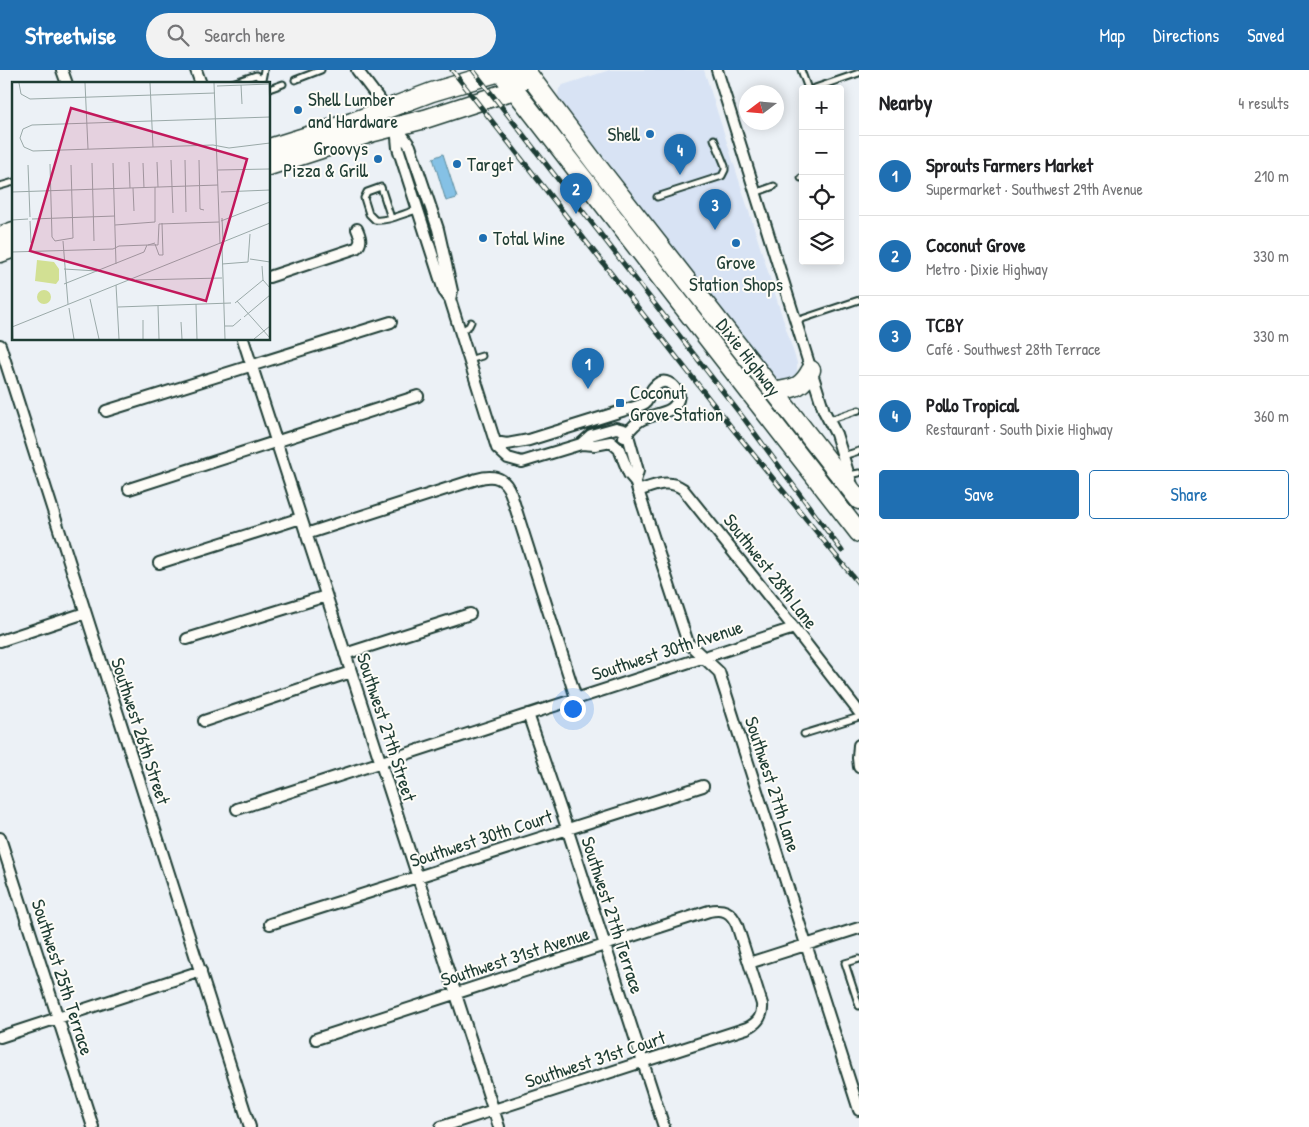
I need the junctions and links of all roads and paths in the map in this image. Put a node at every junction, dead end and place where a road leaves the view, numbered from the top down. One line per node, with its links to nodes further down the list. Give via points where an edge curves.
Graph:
1 (62, 70): 13 (street)
2 (196, 70): 14 (street)
3 (264, 70): 16 (lane)
4 (321, 70): 12 (lane)
5 (357, 70): 23 (street)
6 (464, 70): 20 (highway)
7 (717, 70): 29 (street)
8 (801, 70): 18 (lane)
9 (500, 71): 10 (highway); 20 (highway); 22 (highway, Dixie Highway)
10 (526, 71): 22 (highway); 49 (highway)
11 (859, 73): 19 (lane)
12 (295, 80)
13 (66, 82)
14 (200, 82)
15 (235, 82): 16 (lane, via 256,75)
16 (264, 82)
17 (283, 84): 21 (lane)
18 (807, 85)
19 (824, 85)
20 (452, 86): 23 (highway)
21 (270, 88)
22 (514, 90): 24 (highway); 67 (highway, Dixie Highway)
23 (386, 108): 24 (street); 26 (highway)
24 (396, 126): 27 (highway); 31 (street, via 398,148); 37 (street, via 410,146 438,229)
25 (714, 139): 30 (lane, via 725,166 722,176)
26 (270, 148)
27 (270, 166)
28 (774, 186): 29 (lane)
29 (754, 193): 39 (street)
30 (657, 197)
31 (417, 210): 32 (lane); 37 (street)
32 (391, 218): 32 (lane, via 381,187 367,192 364,198 372,218 380,221)
33 (357, 229): 36 (street, via 360,241 356,248)
34 (12, 249): 35 (highway)
35 (0, 253)
36 (270, 277)
37 (449, 279): 42 (street, via 444,291)
38 (859, 300): 39 (lane)
39 (796, 321): 48 (street)
40 (391, 322): 47 (street)
41 (471, 322): 42 (lane)
42 (460, 331): 46 (street)
43 (243, 340): 47 (street, Southwest 27th Street)
44 (0, 345): 71 (street, Southwest 26th Street)
45 (482, 356): 46 (lane)
46 (469, 360): 56 (street)
47 (251, 366): 52 (street); 55 (street, Southwest 27th Street)
48 (811, 370): 49 (highway, via 800,386); 53 (street)
49 (774, 392): 65 (highway)
50 (418, 396): 55 (street)
51 (859, 410): 53 (lane)
52 (106, 412)
53 (829, 420): 60 (street)
54 (627, 434): 56 (street, via 642,419 676,406 679,395 672,384 661,382 654,387 646,402 638,406 529,440 507,444); 57 (street, via 619,427 591,435); 58 (street); 62 (street, Southwest 27th Lane, via 638,471)
55 (276, 442): 63 (street); 66 (street, Southwest 27th Street)
56 (494, 442): 57 (street, via 501,453 522,462)
57 (582, 444): 58 (street, via 606,442)
58 (617, 446): 62 (street, Southwest 27th Lane)
59 (859, 451): 60 (lane)
60 (843, 456): 61 (street)
61 (854, 474): 65 (street)
62 (635, 481): 64 (street, Southwest 27th Lane)
63 (129, 489)
64 (638, 491): 73 (street, Southwest 28th Lane, via 667,483 683,489); 77 (street, Southwest 27th Lane, via 688,643)
65 (856, 497)
66 (301, 518): 68 (street, Southwest 27th Street); 69 (street)
67 (859, 533)
68 (306, 534): 70 (street, Southwest 27th Street); 79 (street, via 486,476 500,478 511,494)
69 (159, 563)
70 (326, 596): 74 (street); 76 (street, Southwest 27th Street)
71 (85, 613): 75 (street); 99 (street, Southwest 26th Street)
72 (470, 614): 76 (street)
73 (794, 628): 77 (street, Southwest 30th Avenue); 80 (street, Southwest 28th Lane)
74 (187, 639)
75 (0, 641)
76 (345, 654): 78 (street, Southwest 27th Street)
77 (703, 657): 79 (street, Southwest 30th Avenue); 96 (street, Southwest 27th Lane, via 718,672)
78 (351, 672): 83 (street); 86 (street, Southwest 27th Street)
79 (576, 698): 81 (street, Southwest 30th Avenue)
80 (859, 712)
81 (528, 714): 86 (street, Southwest 30th Avenue); 90 (street, Southwest 27th Terrace)
82 (859, 716): 84 (lane)
83 (204, 720)
84 (804, 734)
85 (859, 745): 87 (street)
86 (380, 762): 89 (street, Southwest 30th Avenue); 92 (street, Southwest 27th Street)
87 (859, 767)
88 (703, 786): 90 (street, Southwest 30th Court)
89 (237, 809)
90 (567, 828): 92 (street, Southwest 30th Court); 95 (street, Southwest 27th Terrace)
91 (0, 838): 102 (street, Southwest 25th Terrace)
92 (418, 877): 93 (street, Southwest 30th Court); 100 (street, Southwest 27th Street)
93 (270, 924)
94 (859, 928): 96 (street)
95 (604, 945): 98 (street, Southwest 31st Avenue, via 709,911 725,910 732,914); 100 (street, Southwest 31st Avenue); 105 (street, Southwest 27th Terrace)
96 (806, 945): 98 (street); 107 (street, Southwest 27th Lane)
97 (859, 959): 101 (lane, via 845,963)
98 (749, 963): 105 (street, Southwest 31st Court, via 762,1004 759,1020 746,1028)
99 (200, 971): 102 (street); 109 (street, Southwest 26th Street)
100 (456, 994): 104 (street, Southwest 31st Avenue); 106 (street, Southwest 27th Street)
101 (859, 1006)
102 (58, 1018): 103 (street); 108 (street, Southwest 25th Terrace)
103 (0, 1037)
104 (316, 1039)
105 (643, 1061): 106 (street, Southwest 31st Court); 112 (street, Southwest 27th Terrace)
106 (493, 1110): 110 (street, Southwest 31st Court); 111 (street, Southwest 27th Street)
107 (859, 1110)
108 (93, 1127)
109 (250, 1127)
110 (441, 1127)
111 (499, 1127)
112 (664, 1127)

